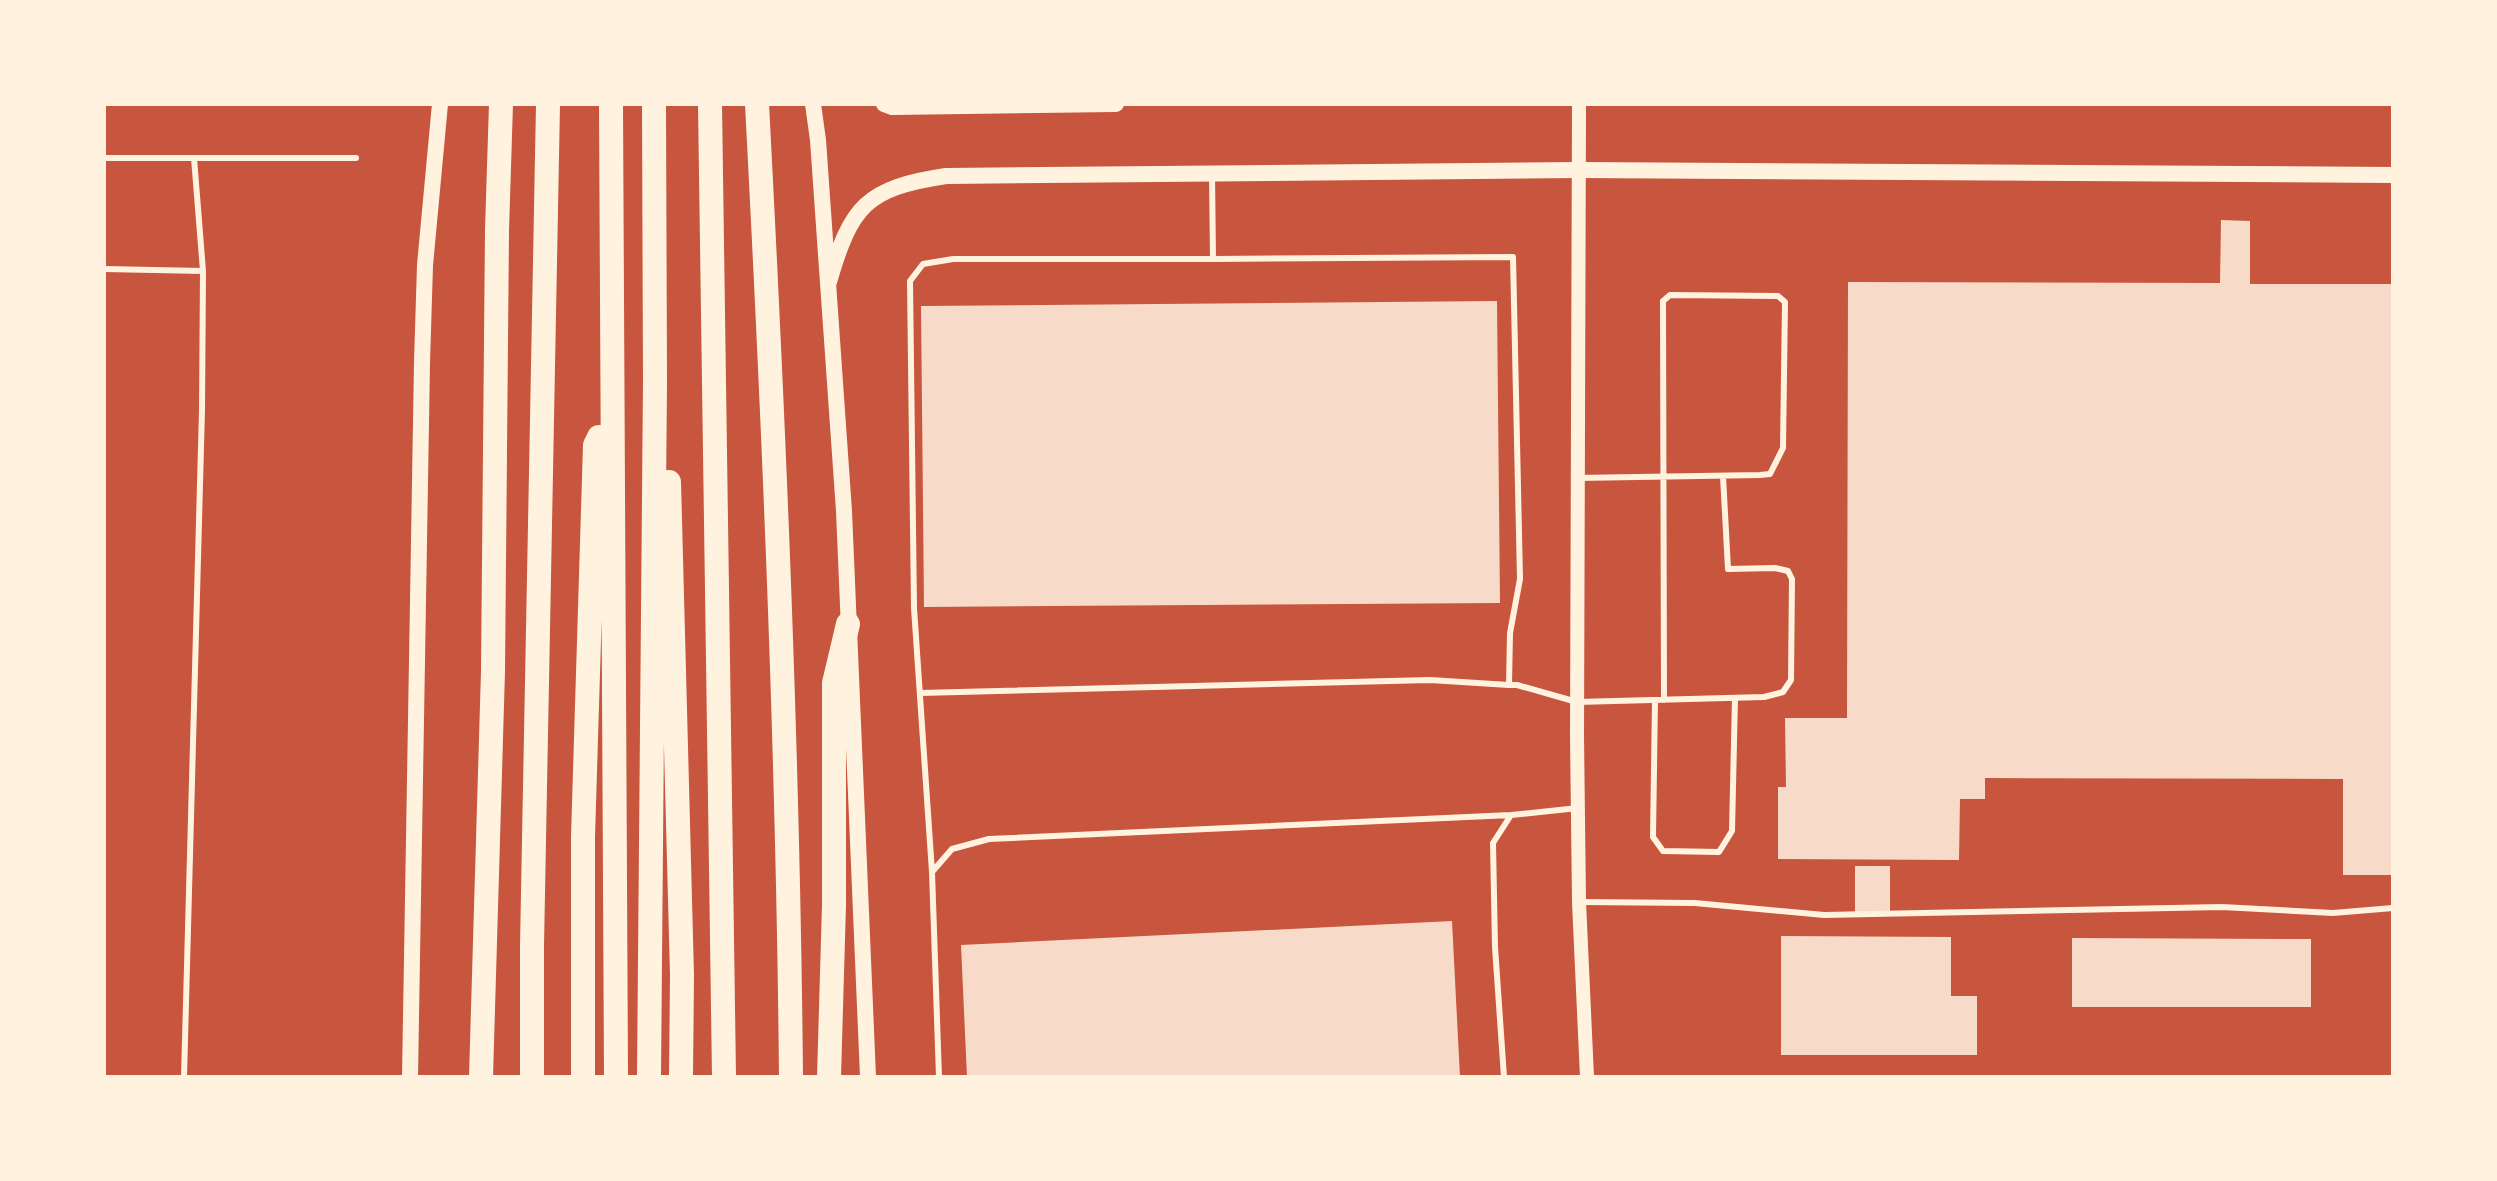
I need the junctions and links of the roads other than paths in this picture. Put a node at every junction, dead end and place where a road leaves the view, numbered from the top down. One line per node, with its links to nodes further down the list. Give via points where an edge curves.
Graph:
1 (440, 104): 40 (main road, via 422,335)
2 (501, 104): 41 (highway)
3 (548, 104): 42 (highway)
4 (611, 104): 23 (highway)
5 (654, 104): 22 (highway)
6 (710, 104): 47 (highway)
7 (757, 104): 48 (highway, via 782,644)
8 (813, 104): 21 (main road)
9 (884, 104): 10 (main road)
10 (1116, 104)
11 (1579, 104): 15 (street)
12 (104, 158): 13 (lane)
13 (194, 158): 14 (lane); 20 (lane)
14 (356, 158)
15 (1578, 170): 16 (main road); 17 (main road); 26 (street)
16 (1212, 174): 18 (lane); 21 (main road, via 946,176 911,182 861,209 842,238)
17 (2393, 175)
18 (1213, 259): 28 (lane, via 1513,257 1520,579 1510,633); 29 (lane, via 953,259 923,264 910,281)
19 (104, 269): 20 (lane)
20 (203, 271): 39 (lane)
21 (829, 282): 27 (main road)
22 (655, 381): 45 (highway); 46 (highway, via 668,441)
23 (611, 409): 43 (highway, via 595,445 583,837); 44 (highway)
24 (1723, 476): 25 (lane); 25 (lane, via 1770,474 1783,448 1785,302 1778,296 1670,295 1663,301); 30 (lane, via 1728,569 1775,568 1788,571 1792,579 1791,680 1783,692)
25 (1663, 477): 26 (lane); 32 (lane)
26 (1577, 478): 33 (street)
27 (848, 624): 49 (highway, via 834,683); 50 (main road)
28 (1509, 685): 29 (lane, via 1430,680); 33 (lane)
29 (920, 693): 36 (lane)
30 (1735, 698): 31 (lane, via 1732,831 1719,852 1663,851 1653,837); 32 (lane)
31 (1655, 700): 32 (lane); 33 (lane)
32 (1664, 700)
33 (1577, 702): 34 (street)
34 (1578, 808): 35 (lane); 37 (street)
35 (1511, 815): 36 (lane, via 989,839 952,849); 52 (lane, via 1493,843)
36 (932, 872): 51 (lane)
37 (1579, 902): 38 (lane, via 1695,903 1824,915 2222,907 2333,913); 53 (street)
38 (2393, 908)
39 (184, 1077)
40 (410, 1077)
41 (481, 1077)
42 (532, 1077)
43 (583, 1077)
44 (616, 1077)
45 (649, 1077)
46 (681, 1077)
47 (724, 1077)
48 (791, 1077)
49 (829, 1077)
50 (868, 1077)
51 (939, 1077)
52 (1504, 1077)
53 (1587, 1077)

